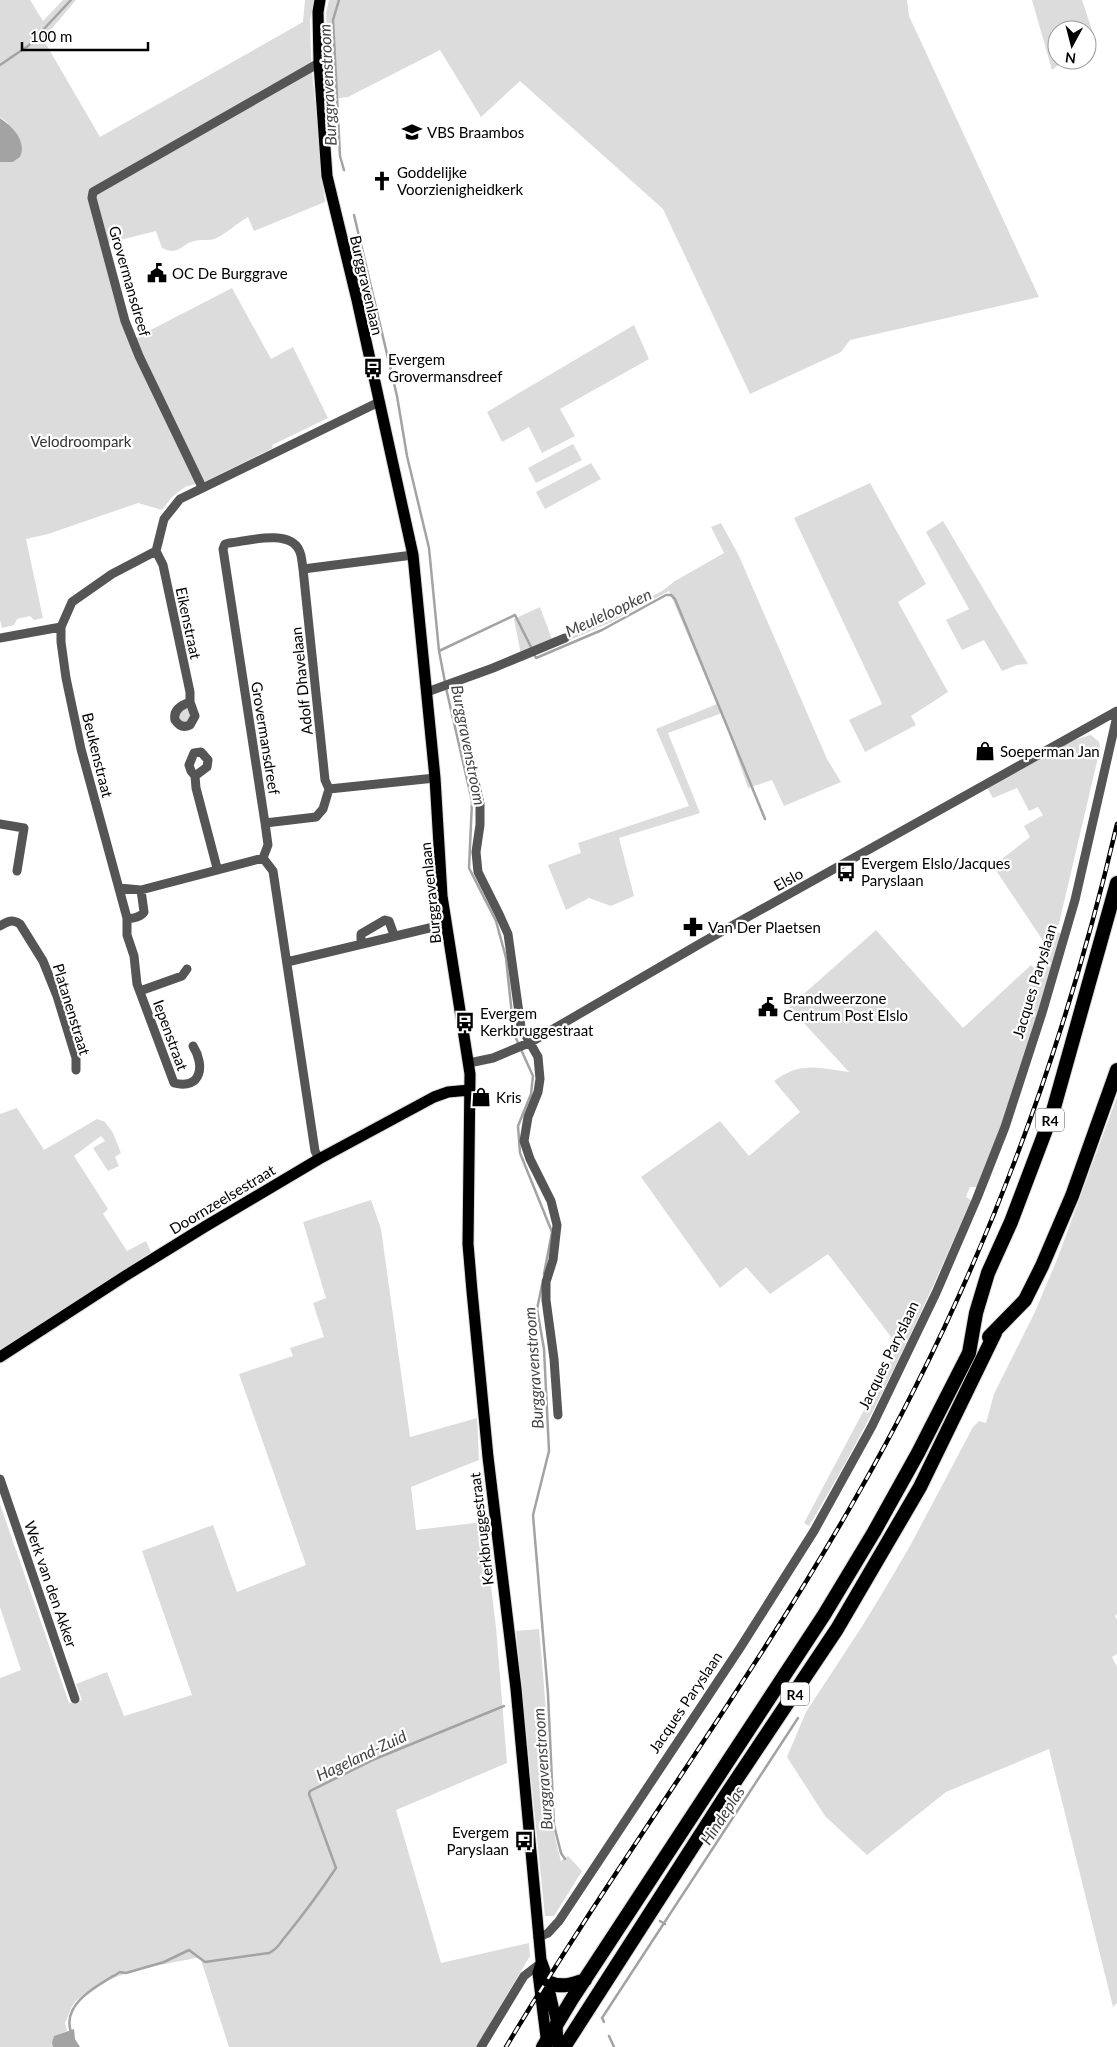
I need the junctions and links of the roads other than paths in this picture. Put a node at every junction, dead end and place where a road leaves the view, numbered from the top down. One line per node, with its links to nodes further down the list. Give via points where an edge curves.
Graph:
1 (320, 0): 2 (main road, Burggravenlaan)
2 (319, 63): 3 (main road, Burggravenlaan, via 327,176); 4 (street, Grovermansdreef, via 93,192 124,318)
3 (379, 402): 4 (street); 7 (main road, Burggravenlaan)
4 (202, 487): 6 (street, via 180,499 169,510)
5 (255, 540): 8 (street, Adolf Dhavelaan, via 281,537 292,541 300,550); 21 (street, Grovermansdreef, via 225,544 223,548)
6 (156, 551): 9 (street, Beukenstraat, via 112,574 72,602); 14 (street, Eikenstraat, via 163,565)
7 (414, 555): 8 (street); 12 (main road, Burggravenlaan)
8 (303, 569): 19 (street, Adolf Dhavelaan, via 325,780)
9 (61, 627): 10 (street); 26 (street, Beukenstraat, via 66,678 81,749)
10 (0, 638)
11 (566, 638): 12 (street)
12 (427, 692): 18 (main road, Burggravenlaan)
13 (456, 698): 36 (street, via 480,804 476,852 478,872 508,934 518,1014)
14 (190, 702)
15 (1117, 710): 36 (street, Elslo)
16 (1117, 716): 49 (street, Jacques Paryslaan, via 1075,900 1019,1087 977,1198 903,1363 814,1531 740,1648 558,1921 548,1933)
17 (195, 776): 23 (street)
18 (435, 778): 19 (street); 29 (main road, Burggravenlaan)
19 (329, 789): 21 (street, via 323,809 316,817)
20 (0, 824): 24 (street, via 24,828)
21 (265, 824): 22 (street, Grovermansdreef, via 268,845)
22 (264, 858): 23 (street); 33 (street, via 273,871)
23 (217, 868): 27 (street)
24 (17, 871)
25 (1117, 883): 44 (highway, R4, via 1053,1111 1015,1213 988,1273)
26 (118, 888): 27 (street); 28 (street, Beukenstraat)
27 (141, 890): 28 (street, via 144,912)
28 (127, 918): 35 (street, Beukenstraat, via 127,935)
29 (446, 924): 31 (street); 38 (main road, Burggravenlaan)
30 (0, 926): 39 (street, Platanenstraat, via 14,920 20,924 43,961 76,1058)
31 (394, 935): 32 (street); 32 (street, via 389,921 385,920 361,934)
32 (361, 943): 33 (street)
33 (287, 962): 42 (street, via 315,1151)
34 (188, 969): 35 (street, Iepenstraat, via 182,976)
35 (140, 991): 37 (street, Iepenstraat, via 174,1082 188,1083 199,1075 199,1055)
36 (529, 1043): 38 (street, Elslo, via 484,1061); 46 (street, via 538,1057 540,1079 524,1141 551,1201 557,1225 553,1260 546,1282 546,1300)
37 (193, 1046)
38 (469, 1063): 41 (main road, Burggravenlaan)
39 (76, 1070)
40 (1117, 1070): 43 (highway, R4, via 1072,1196 1042,1266 1025,1300)
41 (470, 1090): 42 (main road, Doornzeelsestraat, via 434,1097); 49 (main road, Kerkbruggestraat, via 468,1244 488,1457 516,1689)
42 (319, 1160): 45 (main road, Doornzeelsestraat, via 148,1261)
43 (995, 1333): 44 (highway, R4); 56 (highway, R4, via 920,1487 837,1629)
44 (968, 1353): 51 (highway, R4, via 918,1453 824,1615)
45 (0, 1357)
46 (558, 1416)
47 (0, 1479): 48 (street, Werk van den Akker)
48 (76, 1698)
49 (538, 1937): 50 (main road, Kerkbruggestraat)
50 (541, 1963): 52 (main road, Kerkbruggestraat); 54 (main road, Kerkbruggestraat, via 538,1973); 55 (street, via 524,1976)
51 (585, 1980): 52 (highway, via 568,1986); 53 (highway, R4)
52 (547, 1982): 53 (main road, Kerkbruggestraat)
53 (557, 2024): 54 (highway, R4)
54 (549, 2045)
55 (481, 2047)
56 (564, 2047)

